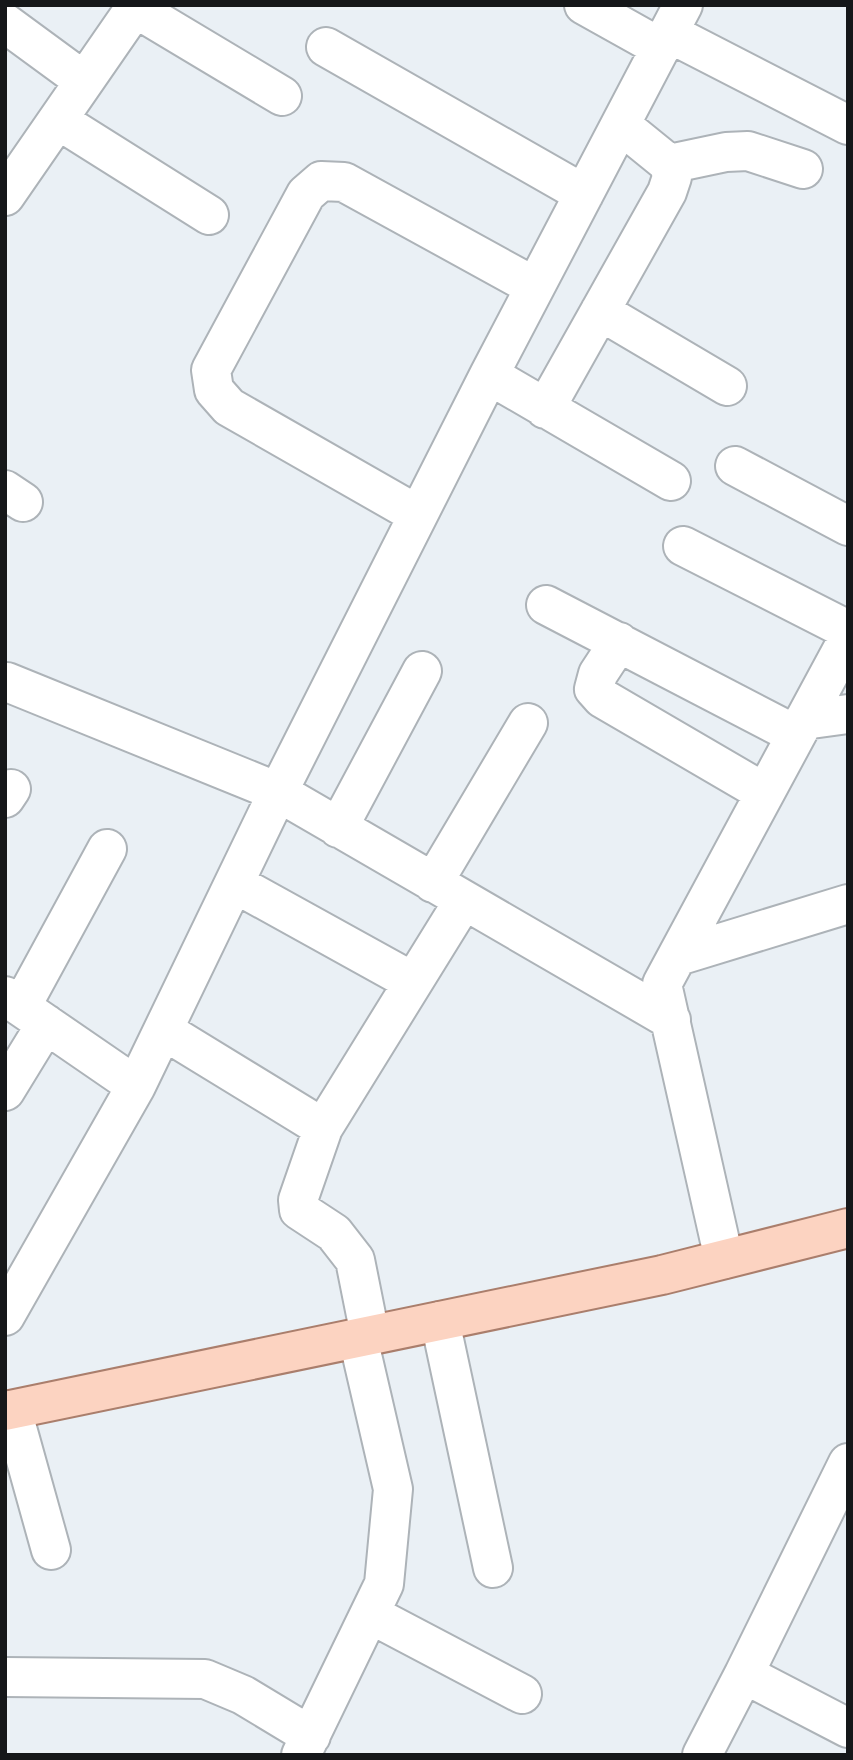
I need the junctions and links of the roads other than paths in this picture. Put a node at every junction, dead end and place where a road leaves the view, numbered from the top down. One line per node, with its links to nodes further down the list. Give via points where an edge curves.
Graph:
1 (584, 5): 4 (street)
2 (136, 7): 6 (street); 7 (street)
3 (5, 23): 6 (street)
4 (671, 29): 9 (street); 10 (street)
5 (326, 47): 13 (street)
6 (84, 81): 8 (street)
7 (282, 96)
8 (58, 120): 14 (street); 15 (street)
9 (621, 125): 11 (street); 13 (street)
10 (848, 125)
11 (669, 164): 12 (street, via 748,150); 17 (street, via 672,177 667,192)
12 (803, 169)
13 (584, 194): 16 (street)
14 (5, 196)
15 (209, 215)
16 (535, 287): 18 (street); 23 (street, via 344,183 321,181 306,194 211,370 214,390 229,407)
17 (600, 311): 19 (street); 20 (street)
18 (489, 375): 20 (street); 23 (street)
19 (727, 386)
20 (545, 408): 22 (street)
21 (735, 466): 24 (street)
22 (671, 481)
23 (418, 515): 35 (street)
24 (848, 526)
25 (683, 547): 27 (street)
26 (546, 605): 29 (street)
27 (848, 630)
28 (848, 639): 34 (street)
29 (619, 642): 34 (street); 36 (street, via 598,674 594,689 602,698)
30 (422, 671): 37 (street)
31 (7, 682): 35 (street)
32 (848, 713): 34 (street)
33 (528, 723): 40 (street)
34 (800, 727): 36 (street)
35 (278, 792): 37 (street); 39 (street)
36 (765, 793): 42 (street)
37 (338, 828): 40 (street)
38 (107, 849): 44 (street)
39 (234, 884): 43 (street); 46 (street)
40 (448, 892): 43 (street); 45 (street)
41 (848, 904): 42 (street)
42 (678, 956): 45 (street, via 662,984)
43 (412, 982): 49 (street)
44 (24, 1009): 47 (street); 48 (street)
45 (671, 1020): 51 (street)
46 (163, 1030): 47 (street); 49 (street)
47 (136, 1086): 52 (street)
48 (5, 1091)
49 (323, 1128): 54 (street, via 298,1200 299,1210 334,1233 355,1260)
50 (848, 1228): 51 (main road)
51 (724, 1259): 53 (main road)
52 (5, 1316)
53 (440, 1321): 54 (main road); 58 (street)
54 (364, 1337): 55 (main road); 59 (street, via 393,1489 384,1584)
55 (9, 1410): 57 (street)
56 (848, 1463): 60 (street)
57 (51, 1550)
58 (493, 1569)
59 (370, 1614): 62 (street); 64 (street)
60 (744, 1674): 63 (street); 65 (street)
61 (5, 1677): 64 (street, via 205,1679 243,1695)
62 (522, 1694)
63 (848, 1728)
64 (306, 1745)
65 (702, 1755)

